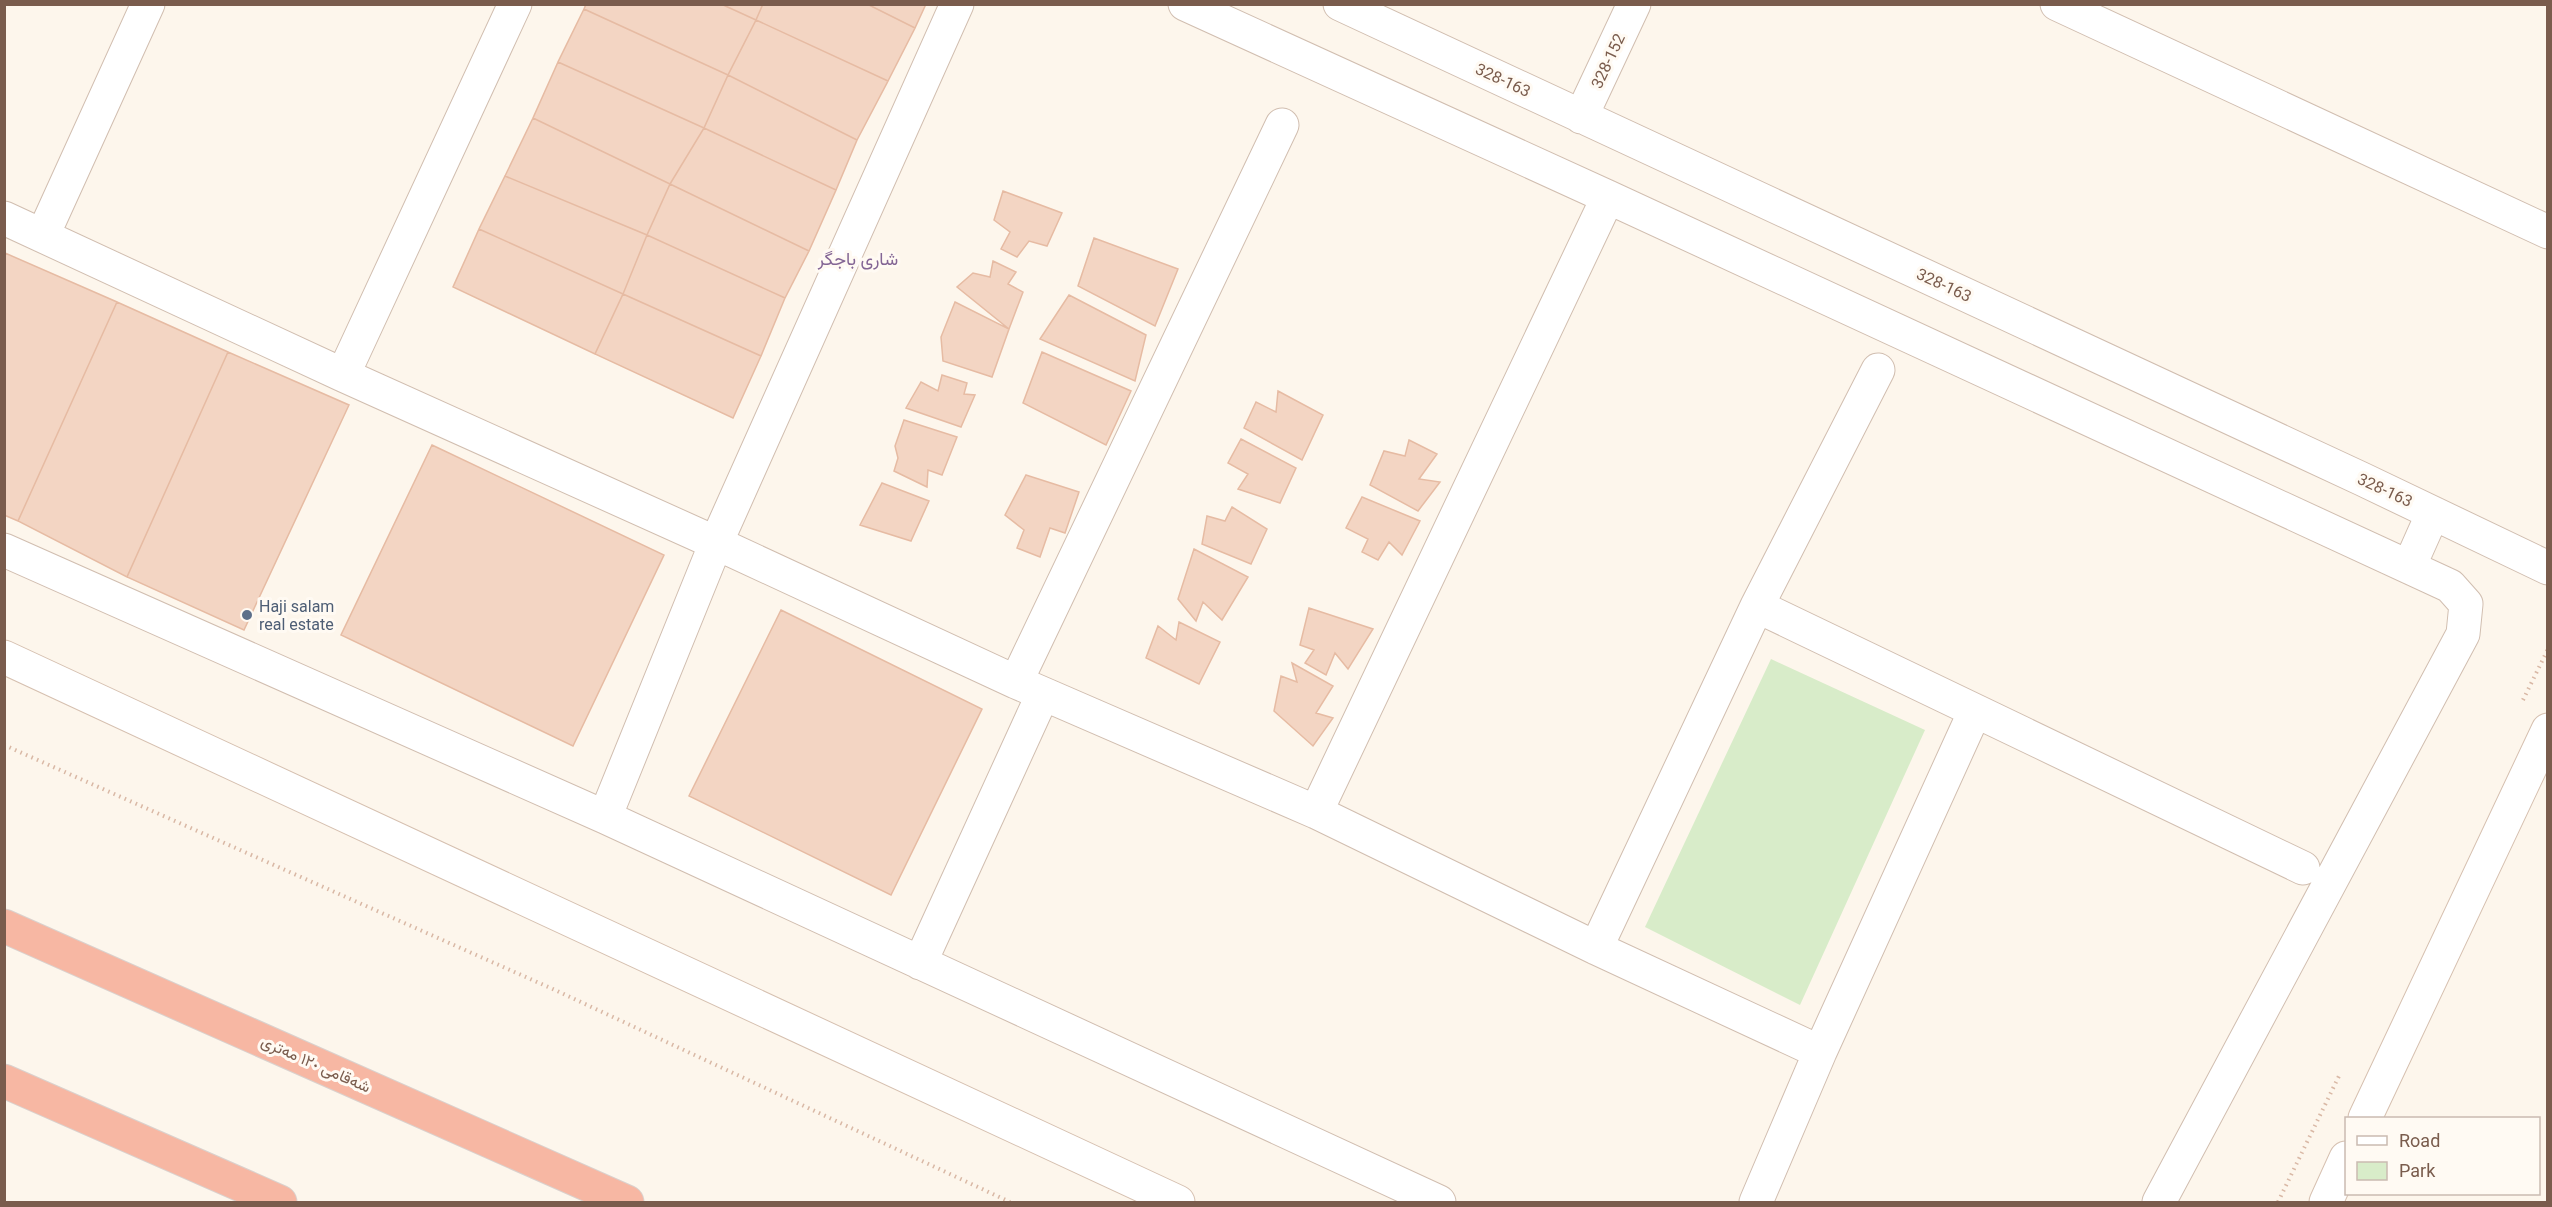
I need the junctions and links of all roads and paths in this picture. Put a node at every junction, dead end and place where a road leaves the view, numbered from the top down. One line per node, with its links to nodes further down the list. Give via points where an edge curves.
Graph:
1 (148, 4): 13 (street)
2 (514, 4): 15 (street)
3 (957, 4): 17 (street)
4 (1185, 4): 10 (street)
5 (1340, 4): 8 (street, 328-163)
6 (1634, 4): 8 (street, 328-152)
7 (2057, 4): 12 (street)
8 (1581, 117): 16 (street, 328-163)
9 (1282, 125): 23 (street)
10 (1608, 197): 19 (street); 27 (street)
11 (4, 218): 13 (street)
12 (2547, 232)
13 (43, 235): 15 (street)
14 (1878, 370): 21 (street)
15 (343, 375): 17 (street)
16 (2433, 513): 19 (street); 20 (street, 328-163)
17 (716, 543): 23 (street); 28 (street)
18 (4, 550): 28 (street)
19 (2409, 567): 43 (street, via 2450,586 2466,604 2463,634)
20 (2547, 568)
21 (1757, 606): 24 (street); 31 (street)
22 (4, 657): 40 (street)
23 (1030, 688): 27 (street); 32 (street)
24 (1975, 711): 29 (street); 33 (street)
25 (2547, 730): 35 (street)
26 (4, 745): 39 (path, via 566,995)
27 (1316, 812): 31 (street)
28 (605, 817): 32 (street)
29 (2303, 868)
30 (4, 926): 38 (highway, شەقامی ١٢٠ مەتری)
31 (1596, 948): 33 (street)
32 (920, 963): 41 (street)
33 (1820, 1052): 42 (street)
34 (4, 1081): 37 (highway)
35 (2366, 1117)
36 (2345, 1160): 44 (street)
37 (280, 1203)
38 (627, 1203)
39 (1010, 1203)
40 (1178, 1203)
41 (1439, 1203)
42 (1756, 1203)
43 (2159, 1203)
44 (2326, 1203)

